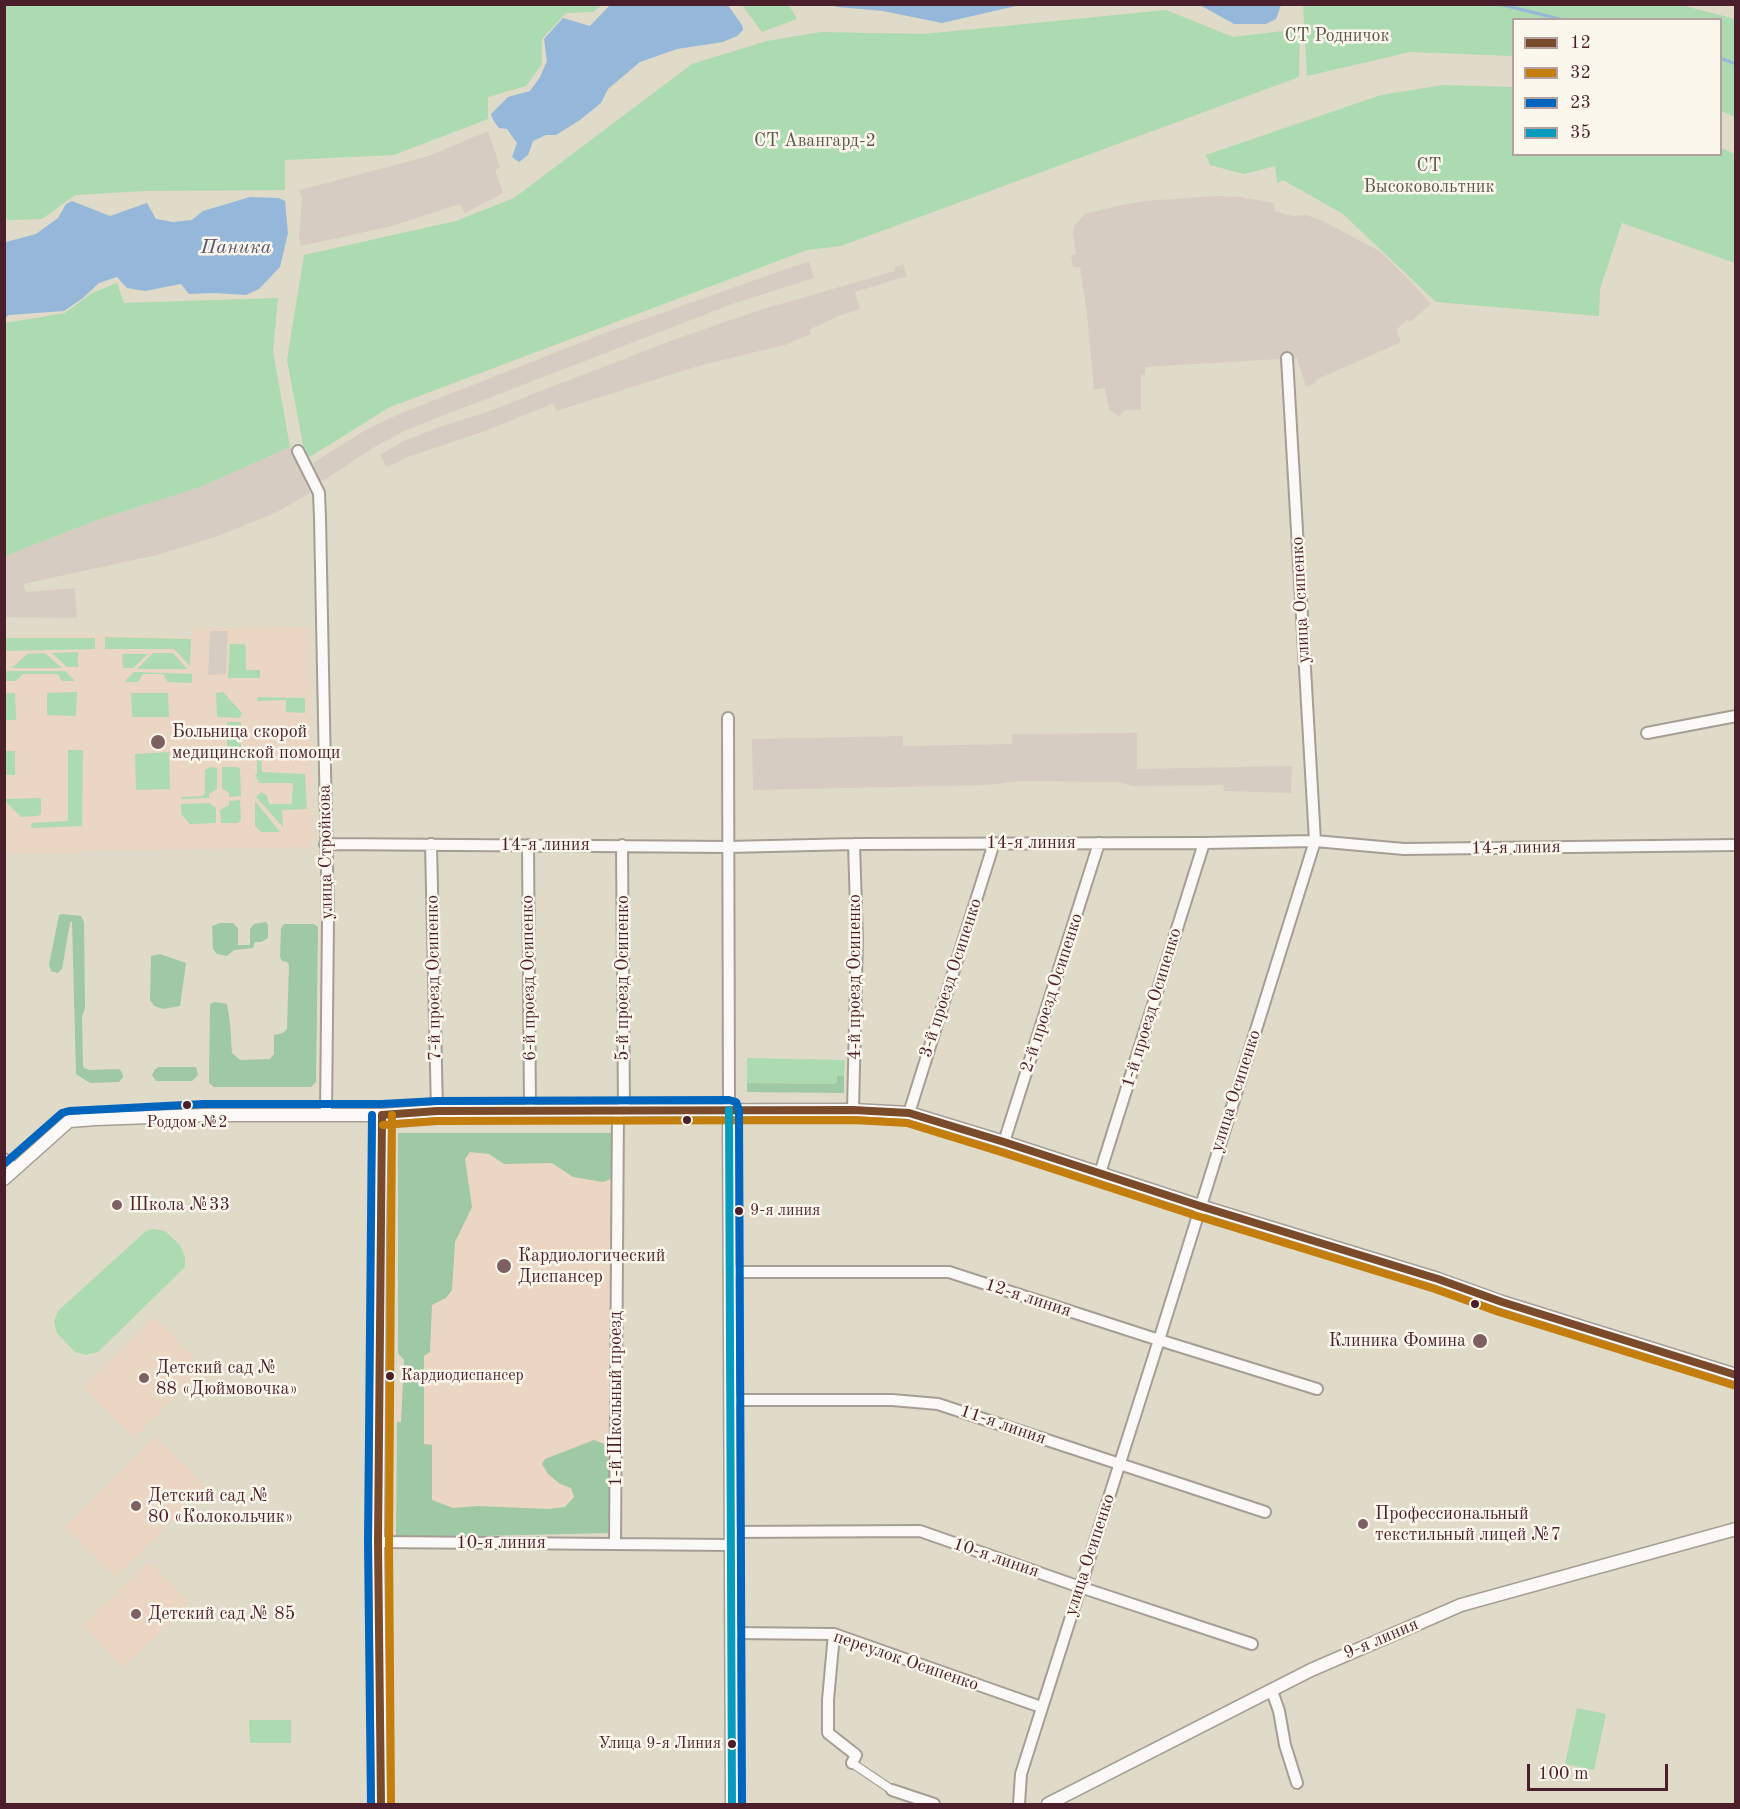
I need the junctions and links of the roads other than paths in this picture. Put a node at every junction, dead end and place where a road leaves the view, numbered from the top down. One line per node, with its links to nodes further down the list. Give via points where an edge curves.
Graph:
1 (1287, 358): 6 (street, улица Осипенко)
2 (297, 451): 10 (street, улица Стройкова, via 319,493)
3 (1736, 716): 5 (street)
4 (728, 718): 16 (street)
5 (1647, 733)
6 (1315, 841): 9 (street, 14-я линия); 15 (street, 14-я линия, via 1404,849); 30 (street, улица Осипенко)
7 (994, 843): 8 (street, 14-я линия); 12 (street, 14-я линия); 22 (street, 3-й проезд Осипенко)
8 (1099, 843): 9 (street, 14-я линия); 25 (street, 2-й проезд Осипенко)
9 (1204, 843): 28 (street, 1-й проезд Осипенко)
10 (326, 844): 11 (street, 14-я линия); 23 (street, улица Стройкова)
11 (431, 844): 13 (street, 14-я линия); 20 (street, 7-й проезд Осипенко)
12 (854, 844): 16 (street, 14-я линия); 19 (street, 4-й проезд Осипенко, via 857,939)
13 (528, 845): 14 (street, 14-я линия); 21 (street, 6-й проезд Осипенко)
14 (622, 845): 16 (street, 14-я линия); 17 (street, 5-й проезд Осипенко)
15 (1736, 845)
16 (728, 847): 18 (street)
17 (621, 1110): 18 (street); 21 (street); 41 (street, 1-й Школьный проезд)
18 (729, 1110): 19 (street); 31 (street)
19 (853, 1110): 22 (street)
20 (437, 1111): 21 (street); 24 (street)
21 (530, 1111)
22 (909, 1113): 25 (street)
23 (326, 1114): 24 (street); 27 (street, via 69,1121)
24 (382, 1115): 40 (street)
25 (1004, 1142): 28 (street)
26 (4, 1159): 27 (street)
27 (15, 1169): 29 (street)
28 (1100, 1173): 30 (street)
29 (4, 1179)
30 (1200, 1206): 32 (street, улица Осипенко); 33 (street)
31 (729, 1272): 32 (street, 12-я линия, via 950,1272); 35 (street)
32 (1159, 1340): 34 (street, 12-я линия); 36 (street, улица Осипенко)
33 (1736, 1375)
34 (1317, 1389)
35 (730, 1400): 36 (street, 11-я линия, via 892,1400 938,1404); 39 (street)
36 (1120, 1465): 37 (street, 11-я линия); 43 (street, улица Осипенко)
37 (1265, 1512)
38 (1736, 1529): 47 (street, 9-я линия, via 1461,1605)
39 (731, 1532): 42 (street); 43 (street, 10-я линия, via 920,1531)
40 (378, 1542): 41 (street, 10-я линия); 52 (street)
41 (615, 1544): 42 (street, 10-я линия)
42 (731, 1545): 44 (street)
43 (1080, 1587): 46 (street, 10-я линия); 48 (street, улица Осипенко)
44 (732, 1633): 45 (street, переулок Осипенко); 53 (street)
45 (834, 1634): 48 (street, переулок Осипенко); 49 (street, via 828,1733 856,1755)
46 (1252, 1644)
47 (1272, 1691): 50 (street); 56 (street, 9-я линия)
48 (1041, 1707): 55 (street, улица Осипенко, via 1021,1774)
49 (852, 1763): 51 (street)
50 (1297, 1783)
51 (892, 1790): 54 (street)
52 (381, 1804)
53 (732, 1804)
54 (934, 1804)
55 (1019, 1804)
56 (1048, 1804)

